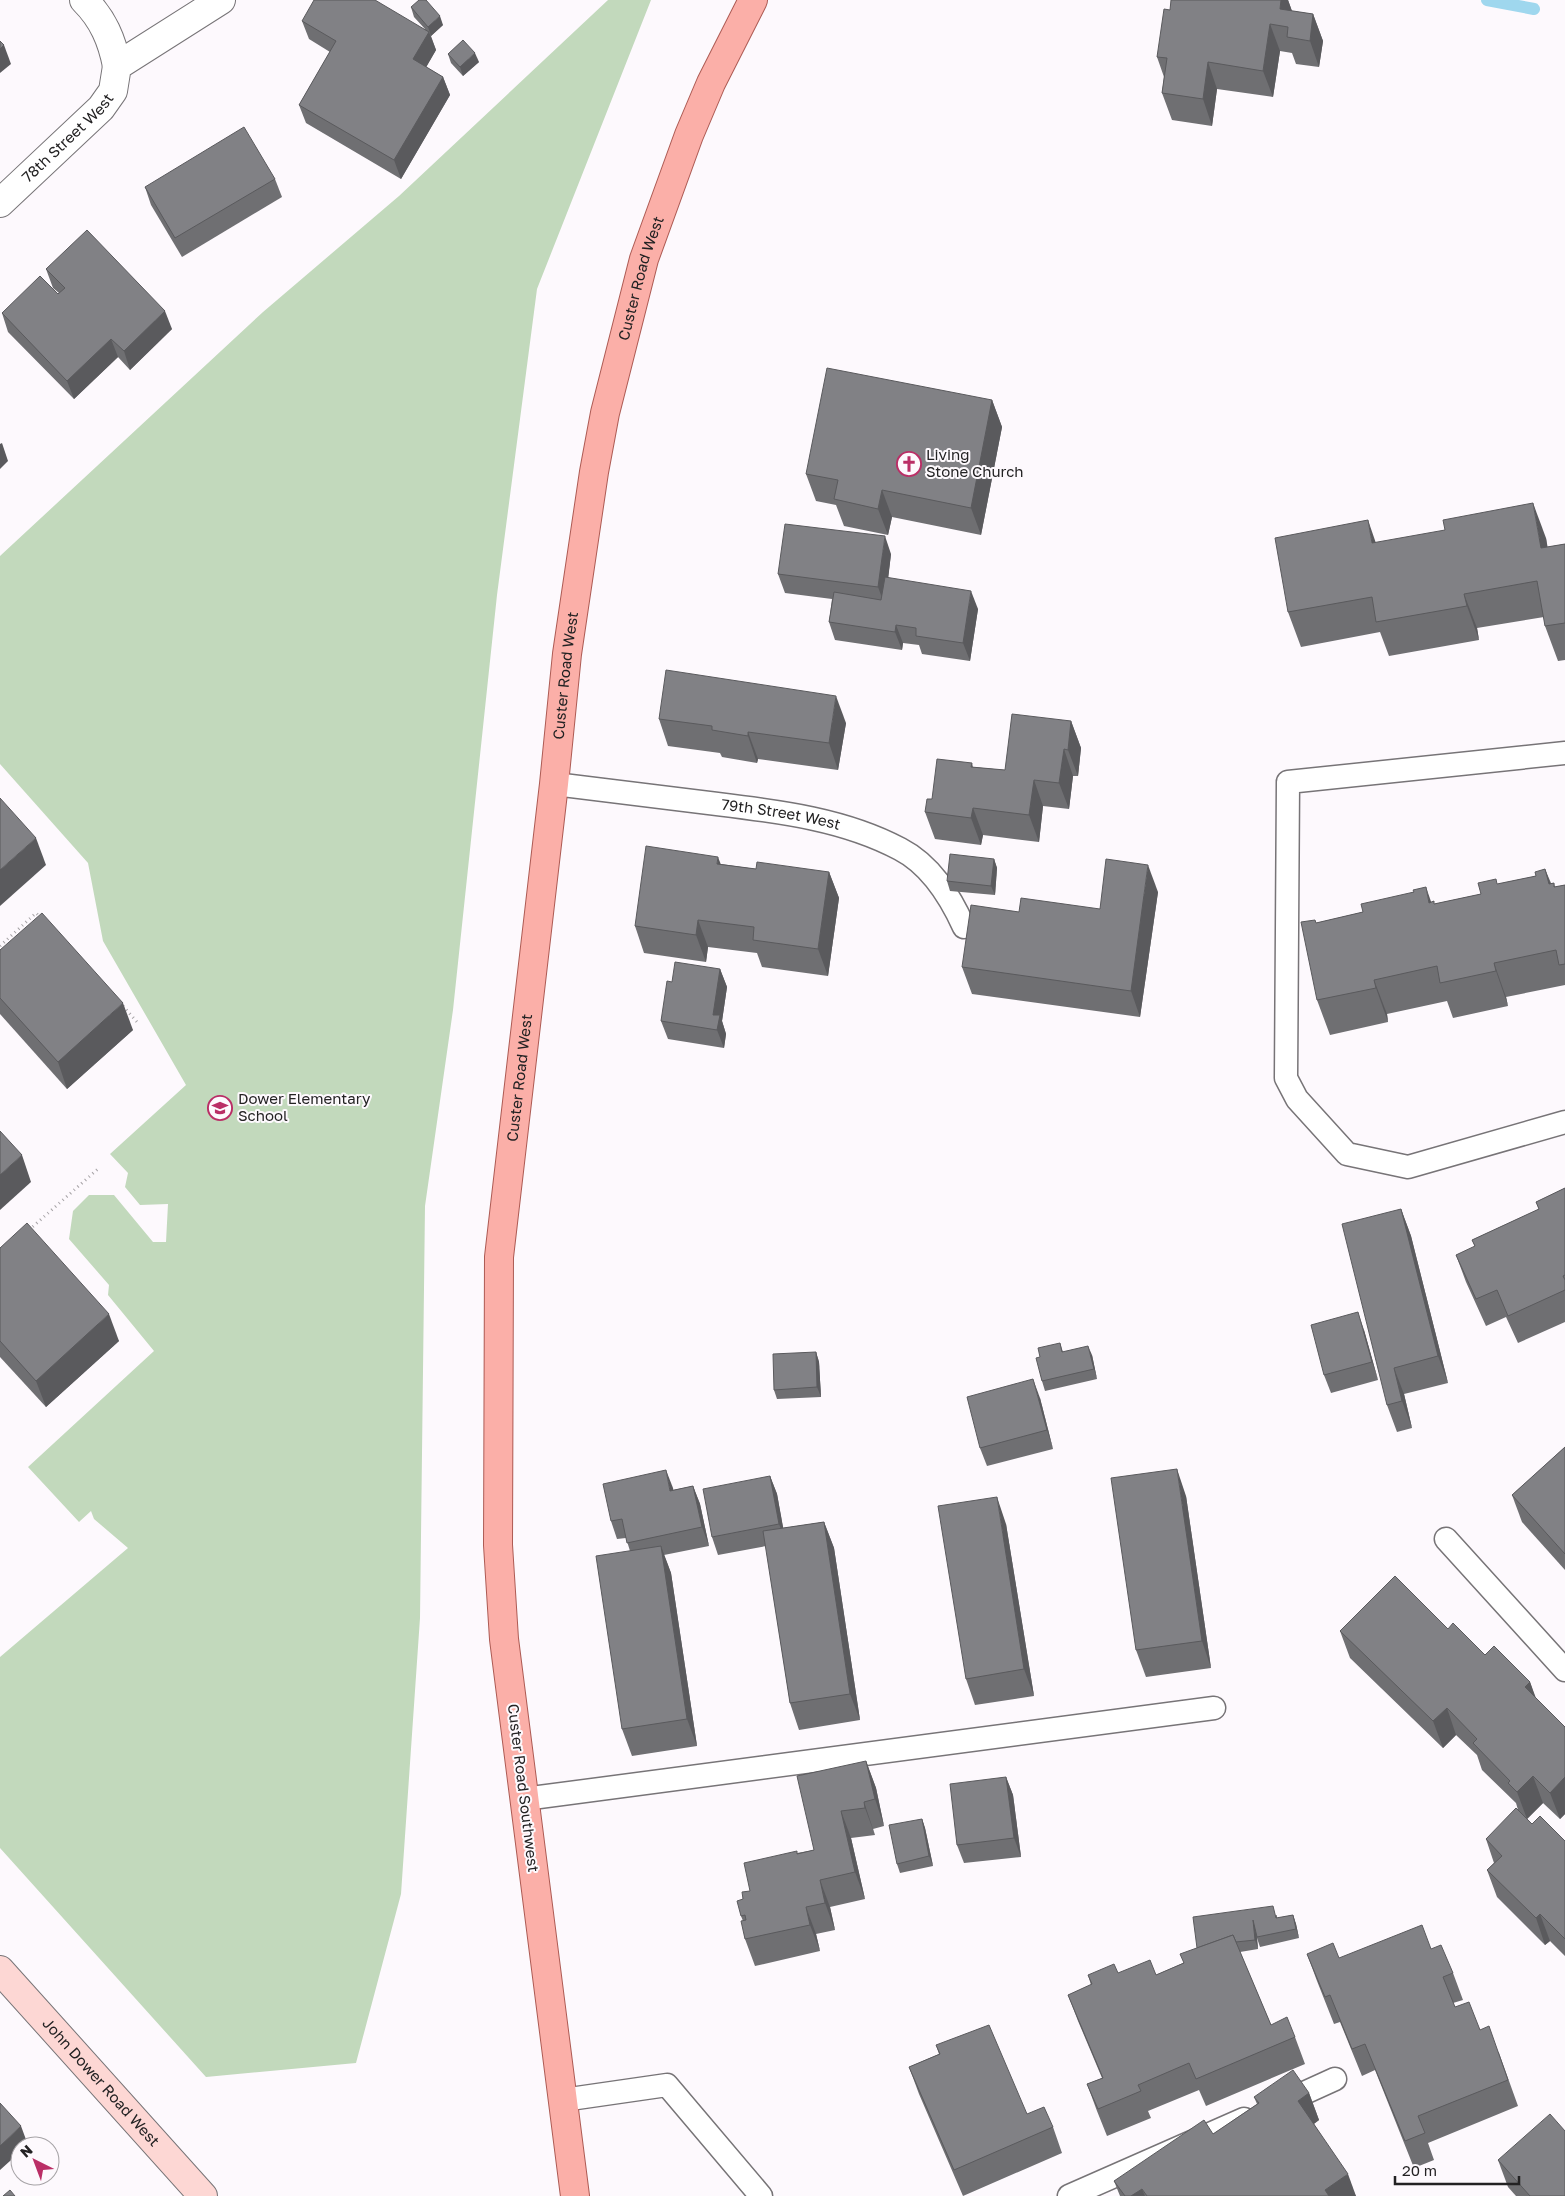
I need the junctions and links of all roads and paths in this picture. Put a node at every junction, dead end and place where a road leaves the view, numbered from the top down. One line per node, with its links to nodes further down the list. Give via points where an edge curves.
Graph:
1 (84, 0): 4 (street, via 106,27)
2 (221, 0): 4 (street)
3 (753, 0): 7 (main road, Custer Road West, via 692,127 644,259 594,472 568,654)
4 (117, 66): 5 (street, 78th Street West, via 113,91 101,108)
5 (0, 203)
6 (1565, 753): 13 (lane, via 1288,782 1286,1068 1286,1078 1297,1099 1347,1154 1408,1167)
7 (554, 784): 9 (lane, 79th Street West, via 792,813 860,832 901,849 930,871 954,905); 16 (main road, Custer Road West, via 499,1257)
8 (43, 920): 10 (path, via 36,913)
9 (964, 927)
10 (0, 946)
11 (117, 1000): 12 (path)
12 (137, 1022)
13 (1565, 1122)
14 (99, 1168): 15 (path)
15 (28, 1231)
16 (499, 1378): 20 (main road, Custer Road Southwest, via 498,1545 504,1639)
17 (1446, 1539): 18 (lane)
18 (1565, 1670)
19 (1214, 1708): 20 (lane)
20 (524, 1800): 23 (main road, Custer Road Southwest)
21 (0, 1970): 24 (street, John Dower Road West)
22 (1335, 2080): 27 (lane)
23 (563, 2100): 25 (main road, Custer Road Southwest); 26 (lane, via 667,2085)
24 (203, 2196)
25 (575, 2196)
26 (761, 2196)
27 (1068, 2196)

